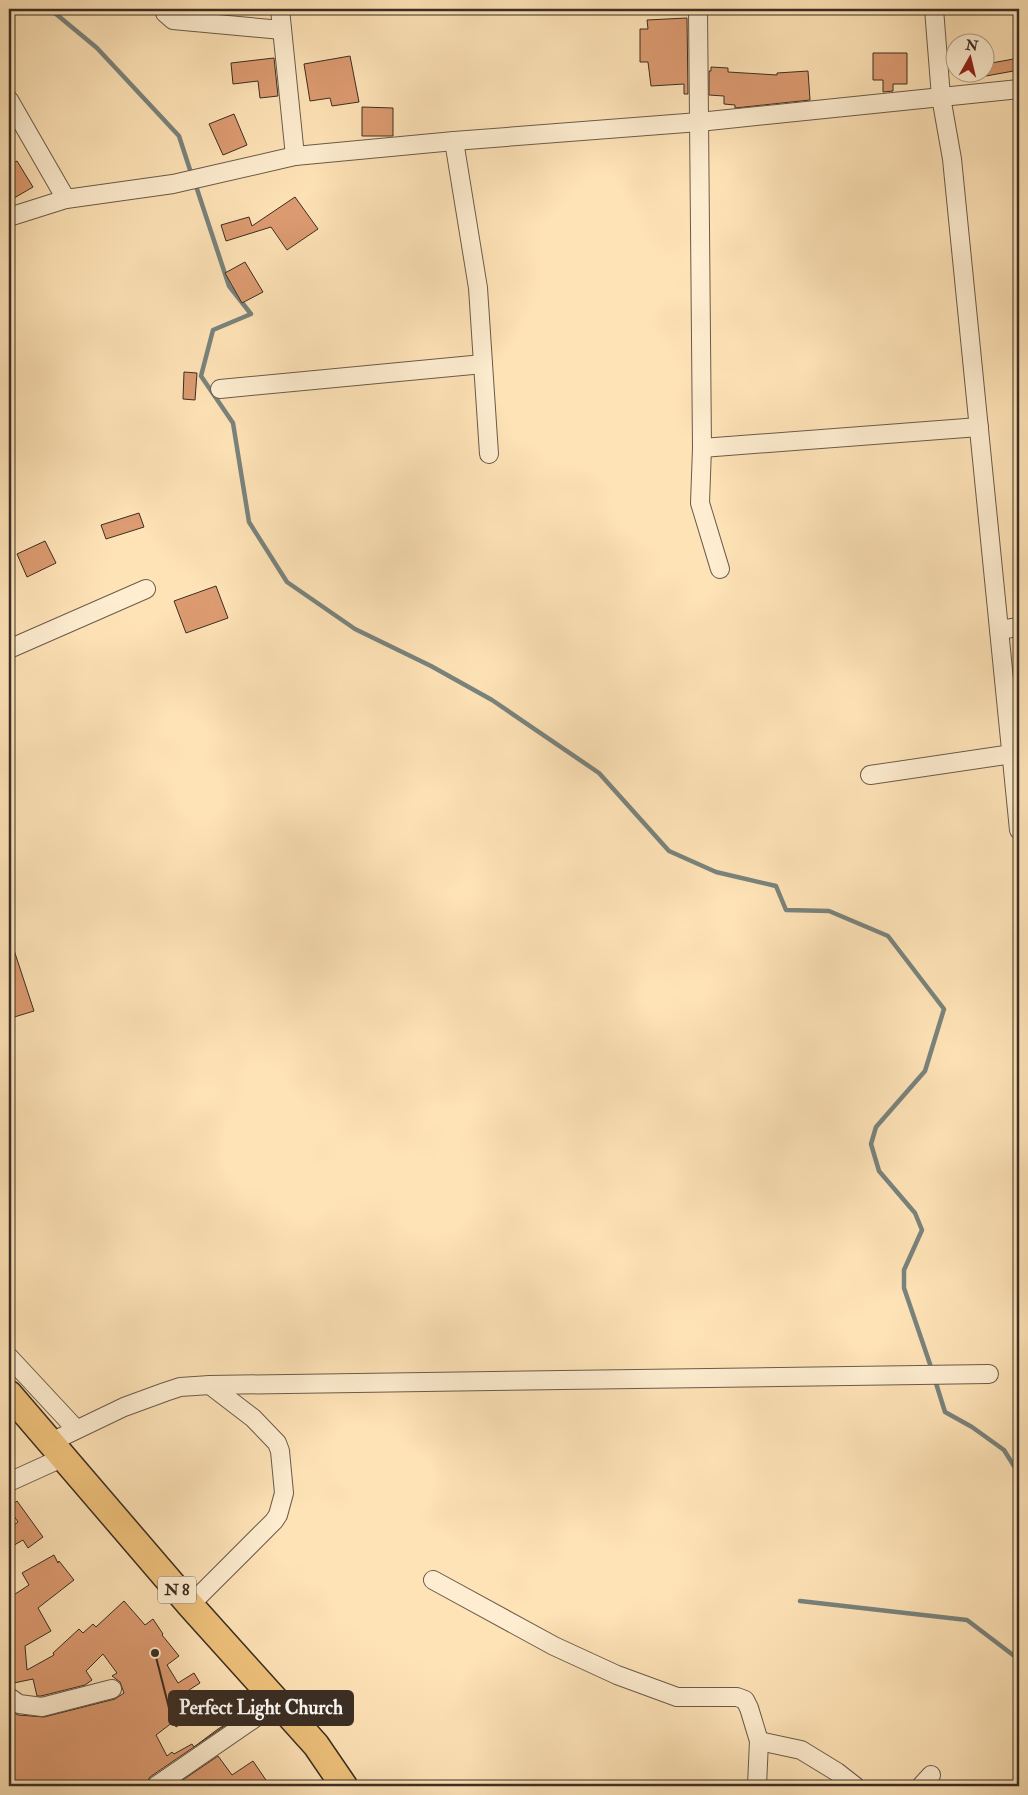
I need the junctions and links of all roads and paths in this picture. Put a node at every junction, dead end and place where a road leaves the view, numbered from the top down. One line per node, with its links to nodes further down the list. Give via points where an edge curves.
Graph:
1 (164, 9): 5 (street, via 173,20)
2 (280, 9): 5 (street)
3 (698, 9): 9 (street)
4 (934, 9): 7 (street)
5 (282, 30): 11 (street)
6 (1019, 90): 7 (street)
7 (941, 97): 9 (street); 16 (street, via 952,159)
8 (9, 100): 12 (street)
9 (698, 122): 10 (street); 17 (street)
10 (454, 141): 11 (street); 14 (street, via 476,270)
11 (296, 156): 12 (street, via 174,184)
12 (66, 199): 13 (street)
13 (9, 217)
14 (483, 364): 15 (street); 18 (street)
15 (220, 389)
16 (980, 427): 17 (street); 22 (street)
17 (702, 448): 19 (street, via 700,504)
18 (489, 454)
19 (720, 569)
20 (146, 589): 23 (street)
21 (1019, 627): 22 (street)
22 (998, 630): 24 (street)
23 (9, 650)
24 (1012, 754): 25 (street); 26 (street)
25 (870, 775)
26 (1019, 830)
27 (9, 1357): 31 (street)
28 (989, 1374): 29 (street)
29 (210, 1385): 31 (street, via 180,1387 165,1392); 35 (street, via 254,1418 277,1443 284,1493 274,1521)
30 (9, 1394): 32 (highway, N 8)
31 (76, 1430): 32 (street)
32 (58, 1450): 33 (street); 35 (highway, N 8)
33 (9, 1482)
34 (433, 1580): 39 (street, via 554,1646 617,1676 677,1697 737,1697 745,1700)
35 (190, 1605): 38 (highway, N 8)
36 (112, 1689): 37 (street, via 42,1707 19,1704)
37 (9, 1697)
38 (278, 1702): 40 (street); 41 (highway, N 8, via 316,1745)
39 (759, 1741): 42 (street); 43 (street, via 801,1750)
40 (156, 1786)
41 (344, 1786)
42 (756, 1786)
43 (855, 1786)

